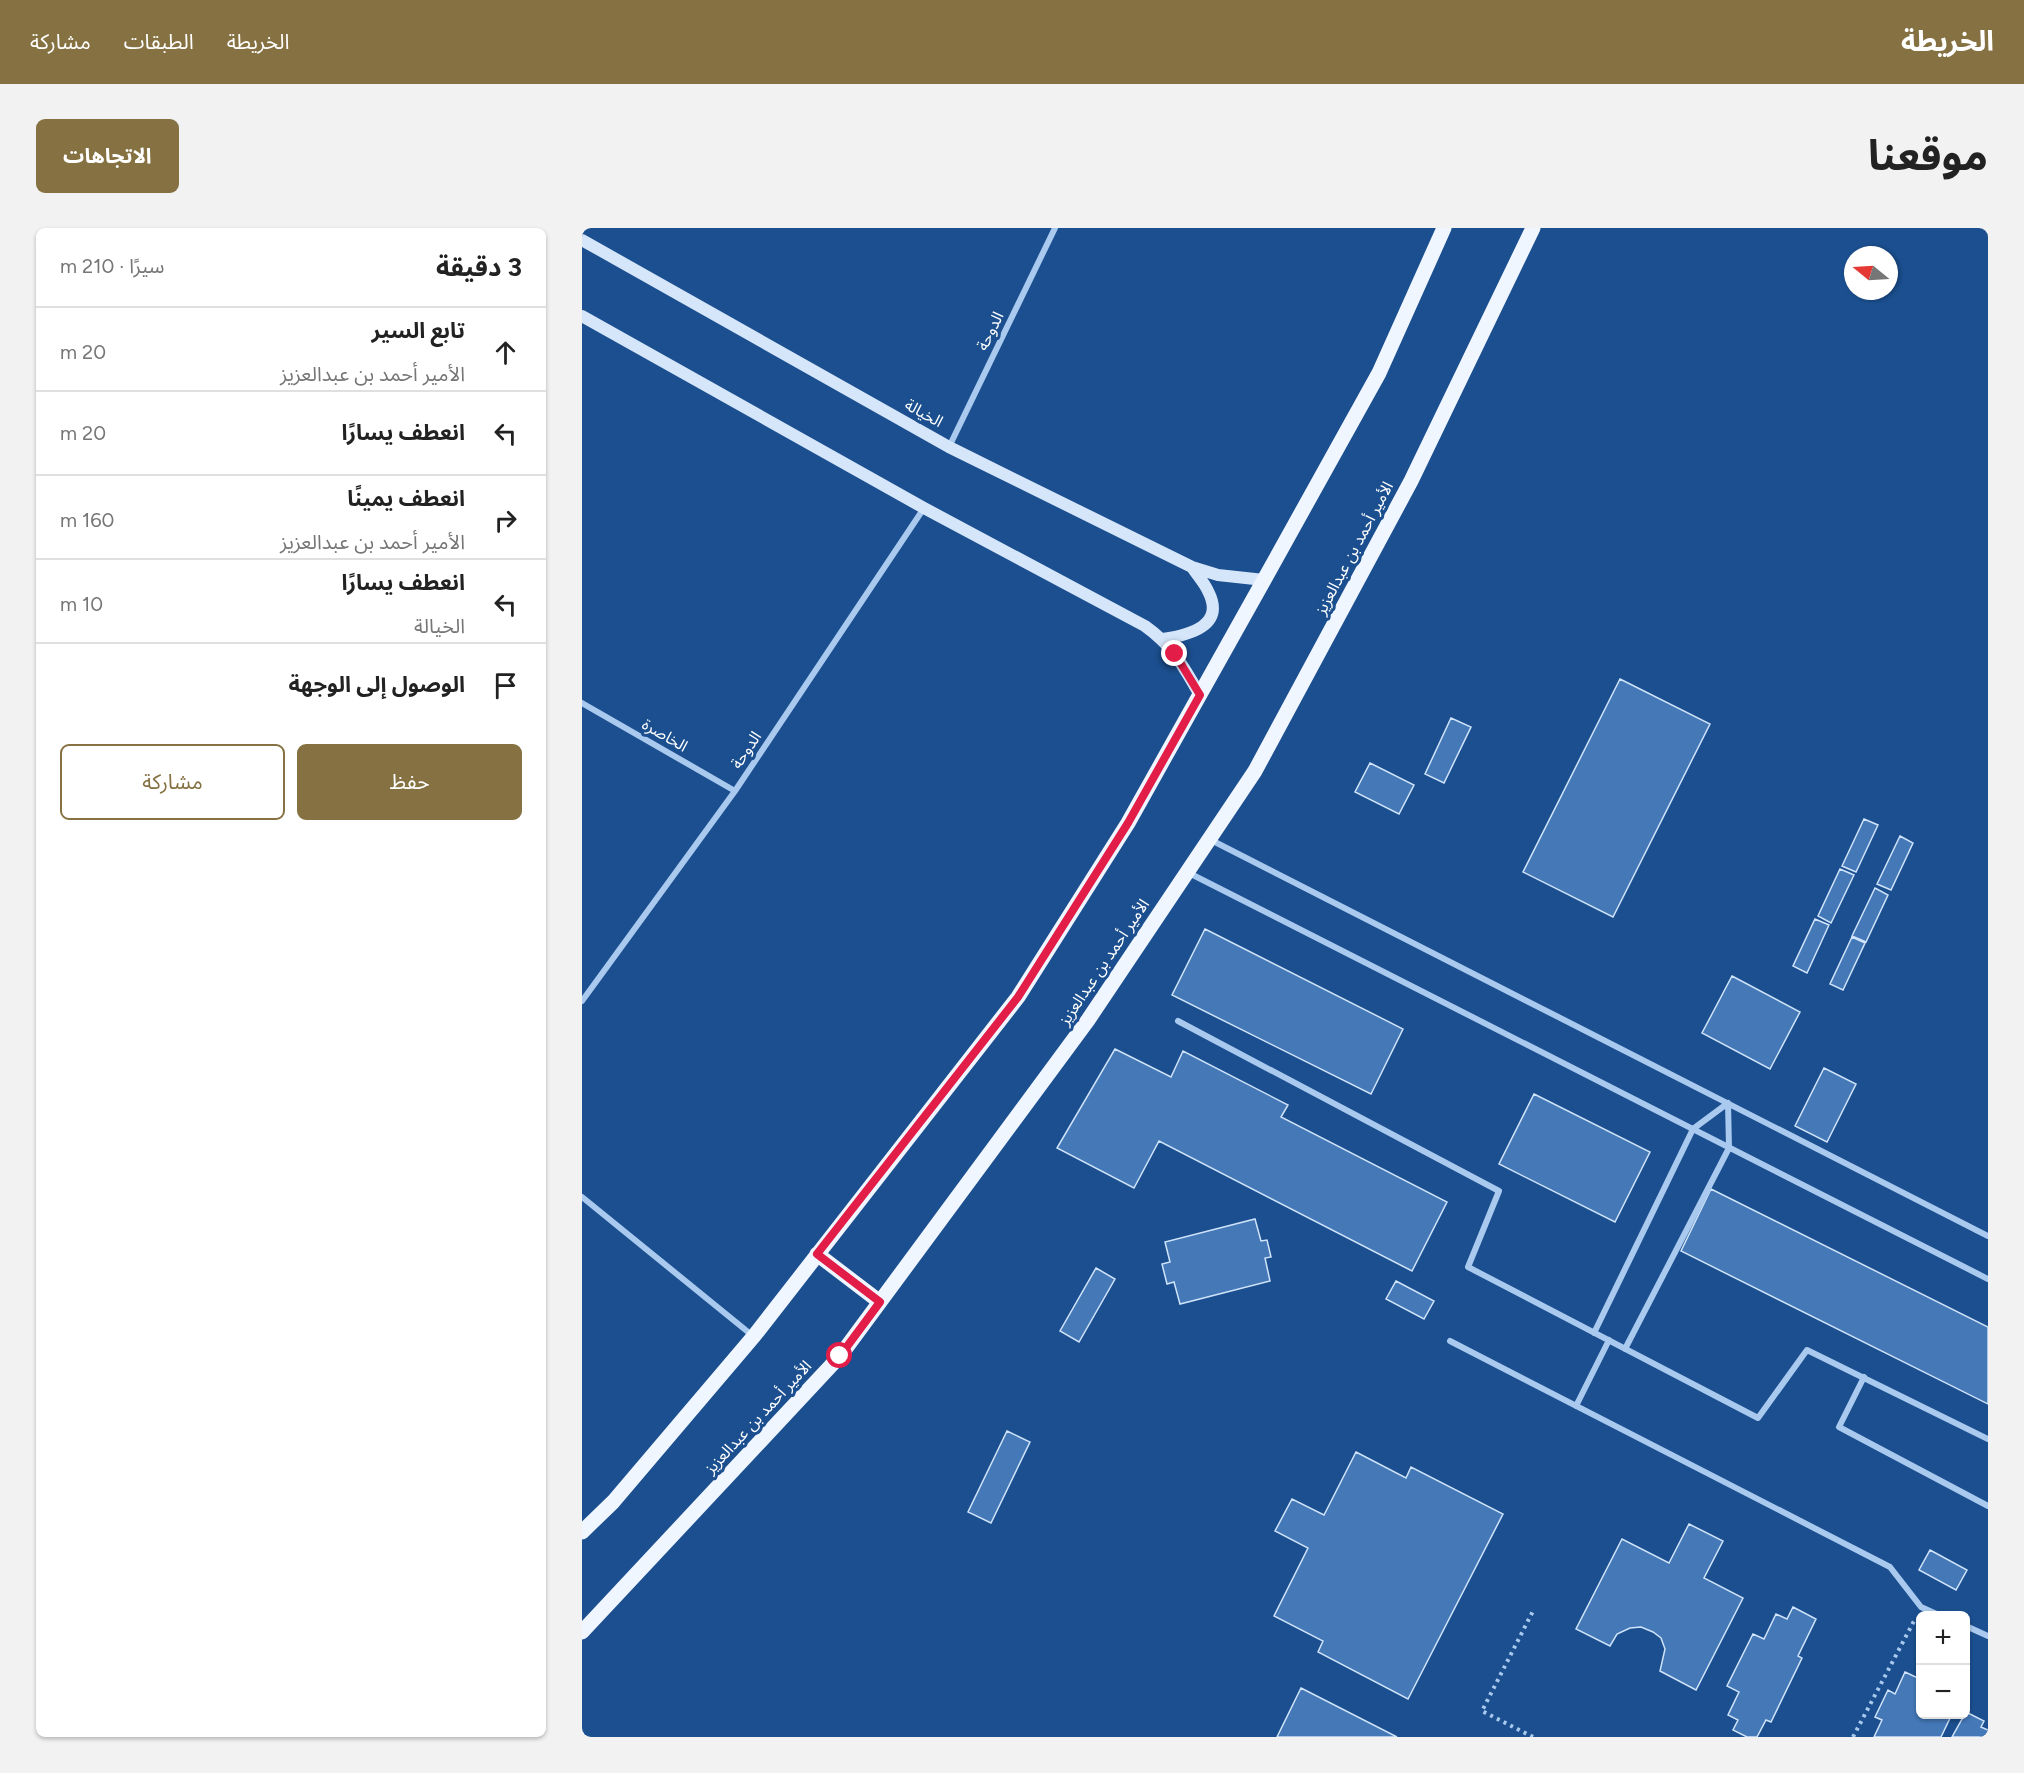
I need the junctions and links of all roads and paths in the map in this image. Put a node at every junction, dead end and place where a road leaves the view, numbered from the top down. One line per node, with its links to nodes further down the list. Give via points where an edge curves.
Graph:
1 (1055, 228): 6 (street, الدوحة)
2 (1444, 228): 9 (main road, via 1379,373)
3 (1533, 228): 14 (main road, الأمير أحمد بن عبدالعزيز, via 1411,481 1255,771)
4 (582, 240): 6 (street, الخيالة)
5 (582, 315): 7 (street)
6 (949, 447): 8 (street, الخيالة)
7 (924, 508): 10 (street); 13 (street, الدوحة)
8 (1192, 567): 9 (street, الخيالة); 10 (street, via 1208,590 1212,612 1207,624 1196,631)
9 (1264, 580): 11 (main road)
10 (1163, 639): 11 (street)
11 (1200, 695): 23 (main road, via 1128,823 1018,997)
12 (582, 703): 13 (street, الخاصرة)
13 (735, 790): 16 (street, الدوحة)
14 (1209, 839): 15 (main road, الأمير أحمد بن عبدالعزيز); 18 (street)
15 (1187, 872): 19 (street); 25 (main road, الأمير أحمد بن عبدالعزيز, via 1088,1020)
16 (582, 1001)
17 (1178, 1021): 26 (street, via 1499,1191 1468,1267)
18 (1728, 1103): 19 (street); 20 (street); 22 (street)
19 (1693, 1129): 20 (street); 26 (street)
20 (1730, 1148): 24 (street); 30 (street)
21 (582, 1197): 27 (street)
22 (1988, 1236)
23 (817, 1254): 25 (main road); 27 (main road)
24 (1988, 1279)
25 (880, 1302): 40 (main road, الأمير أحمد بن عبدالعزيز, via 840,1356)
26 (1594, 1333): 28 (street)
27 (753, 1336): 35 (main road, via 613,1502)
28 (1609, 1340): 30 (street); 32 (street)
29 (1449, 1341): 32 (street)
30 (1625, 1349): 31 (street, via 1758,1418 1807,1350)
31 (1864, 1377): 33 (street); 34 (street, via 1839,1427)
32 (1576, 1406): 36 (street, via 1890,1567)
33 (1988, 1439)
34 (1988, 1506)
35 (582, 1532)
36 (1921, 1607): 38 (street); 43 (path)
37 (1533, 1611): 42 (path, via 1482,1711)
38 (1930, 1611)
39 (1970, 1628): 41 (street)
40 (582, 1632)
41 (1988, 1636)
42 (1533, 1737)
43 (1853, 1737)

